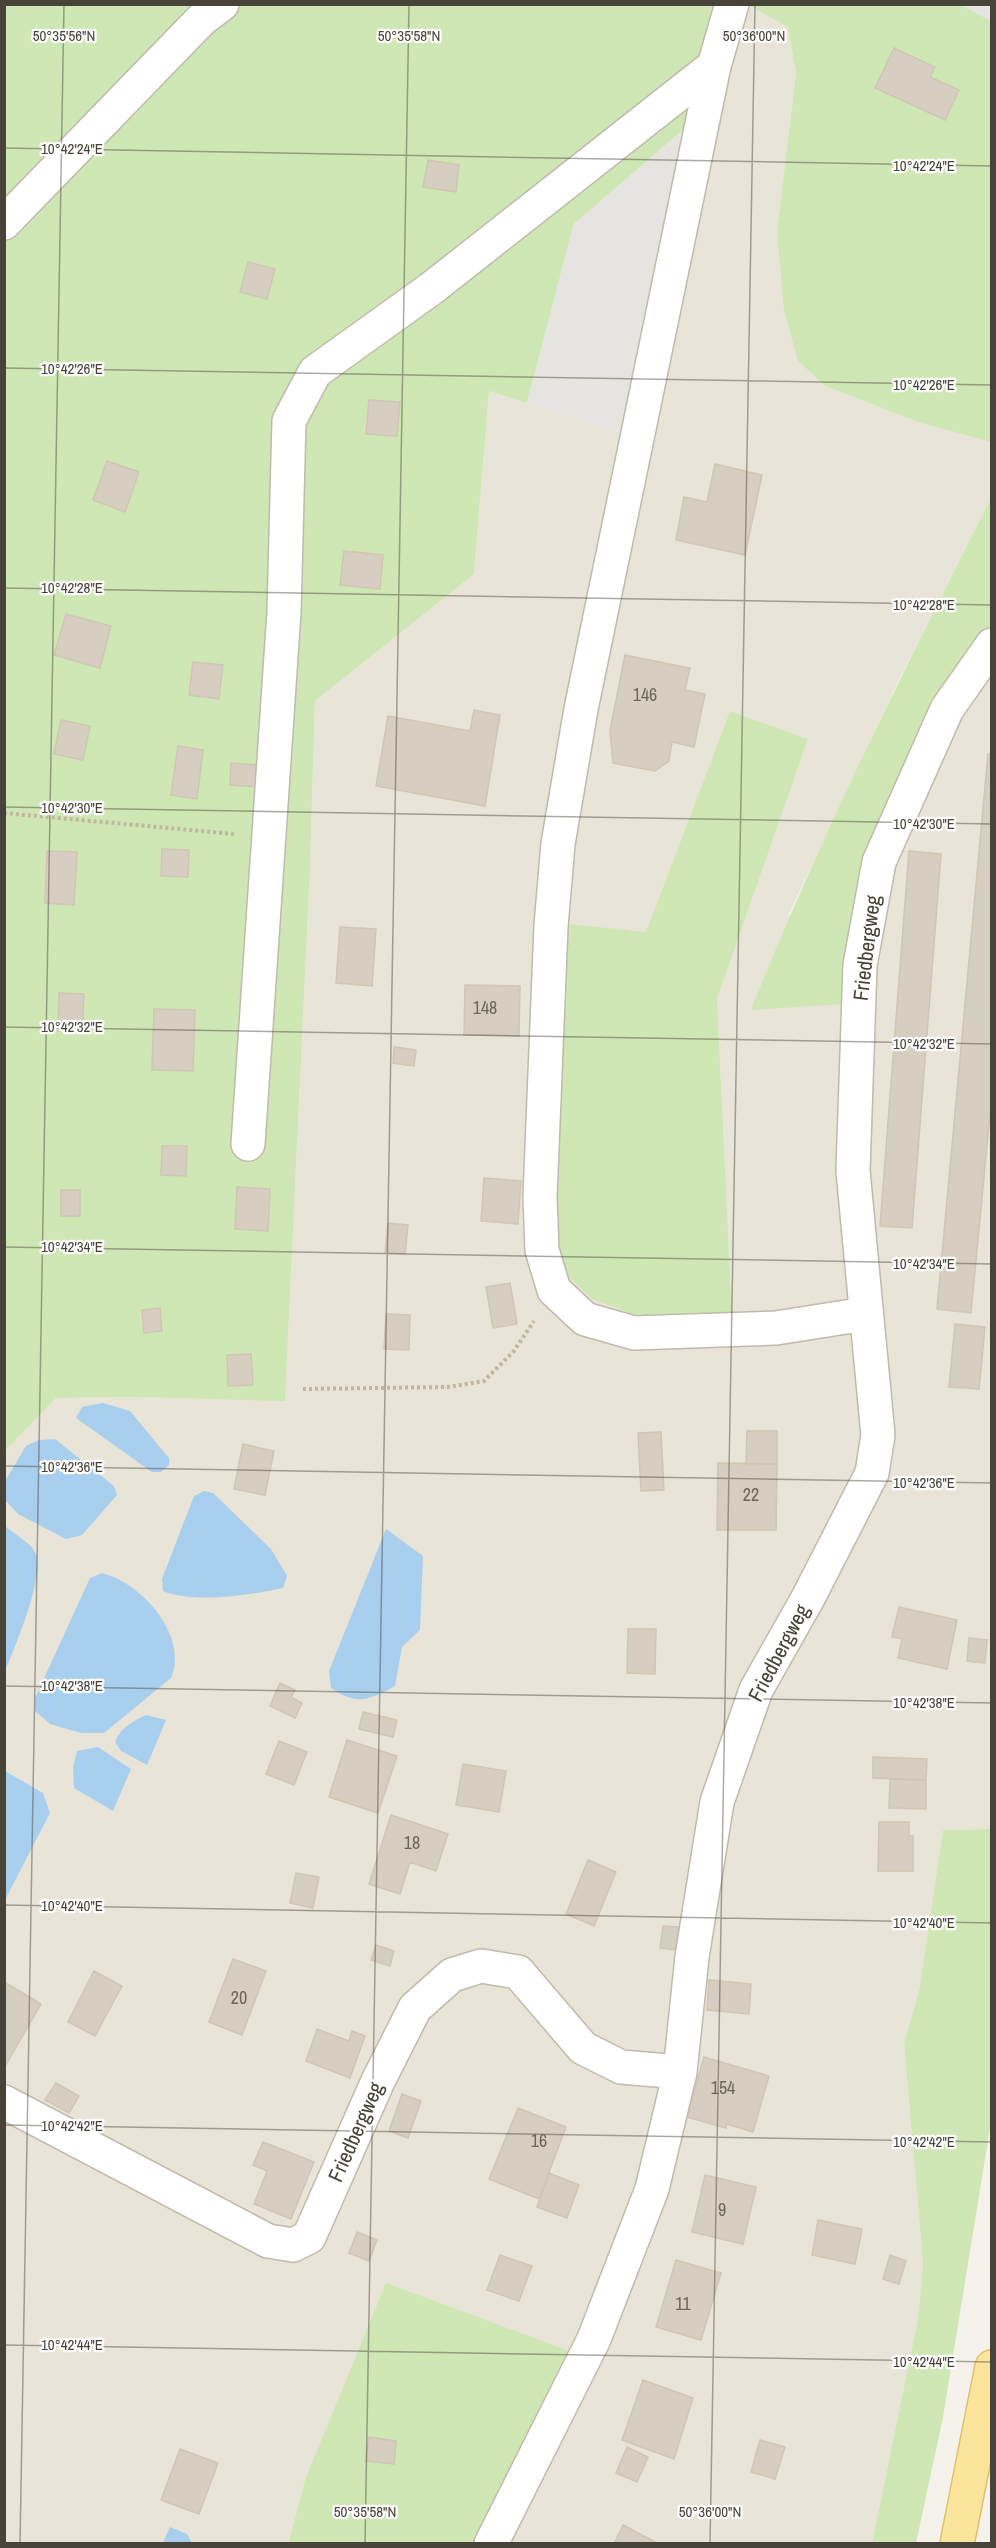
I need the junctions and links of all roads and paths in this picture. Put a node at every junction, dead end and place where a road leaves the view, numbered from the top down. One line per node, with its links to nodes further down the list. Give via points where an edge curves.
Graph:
1 (222, 4): 4 (street)
2 (732, 4): 3 (street)
3 (714, 66): 7 (street, via 432,288 315,372 290,422 284,612); 9 (street, via 581,709 558,844 540,1197 542,1250)
4 (4, 223)
5 (992, 645): 10 (street, Friedbergweg, via 947,709 879,862 860,965 854,1148)
6 (4, 813): 7 (path)
7 (270, 838): 8 (street)
8 (248, 1144)
9 (554, 1290): 10 (street, via 585,1318 634,1333 776,1328); 11 (path, via 514,1351 484,1381 448,1387)
10 (865, 1314): 12 (street, Friedbergweg, via 878,1435 872,1473 756,1690 717,1802)
11 (303, 1389)
12 (680, 2072): 13 (street, Friedbergweg, via 621,2067 584,2048 518,1972 481,1965 452,1975 415,2008 309,2237 293,2245 268,2241); 15 (street, Friedbergweg, via 652,2189 594,2340)
13 (4, 2102)
14 (992, 2367): 16 (main road)
15 (491, 2544)
16 (957, 2544)

